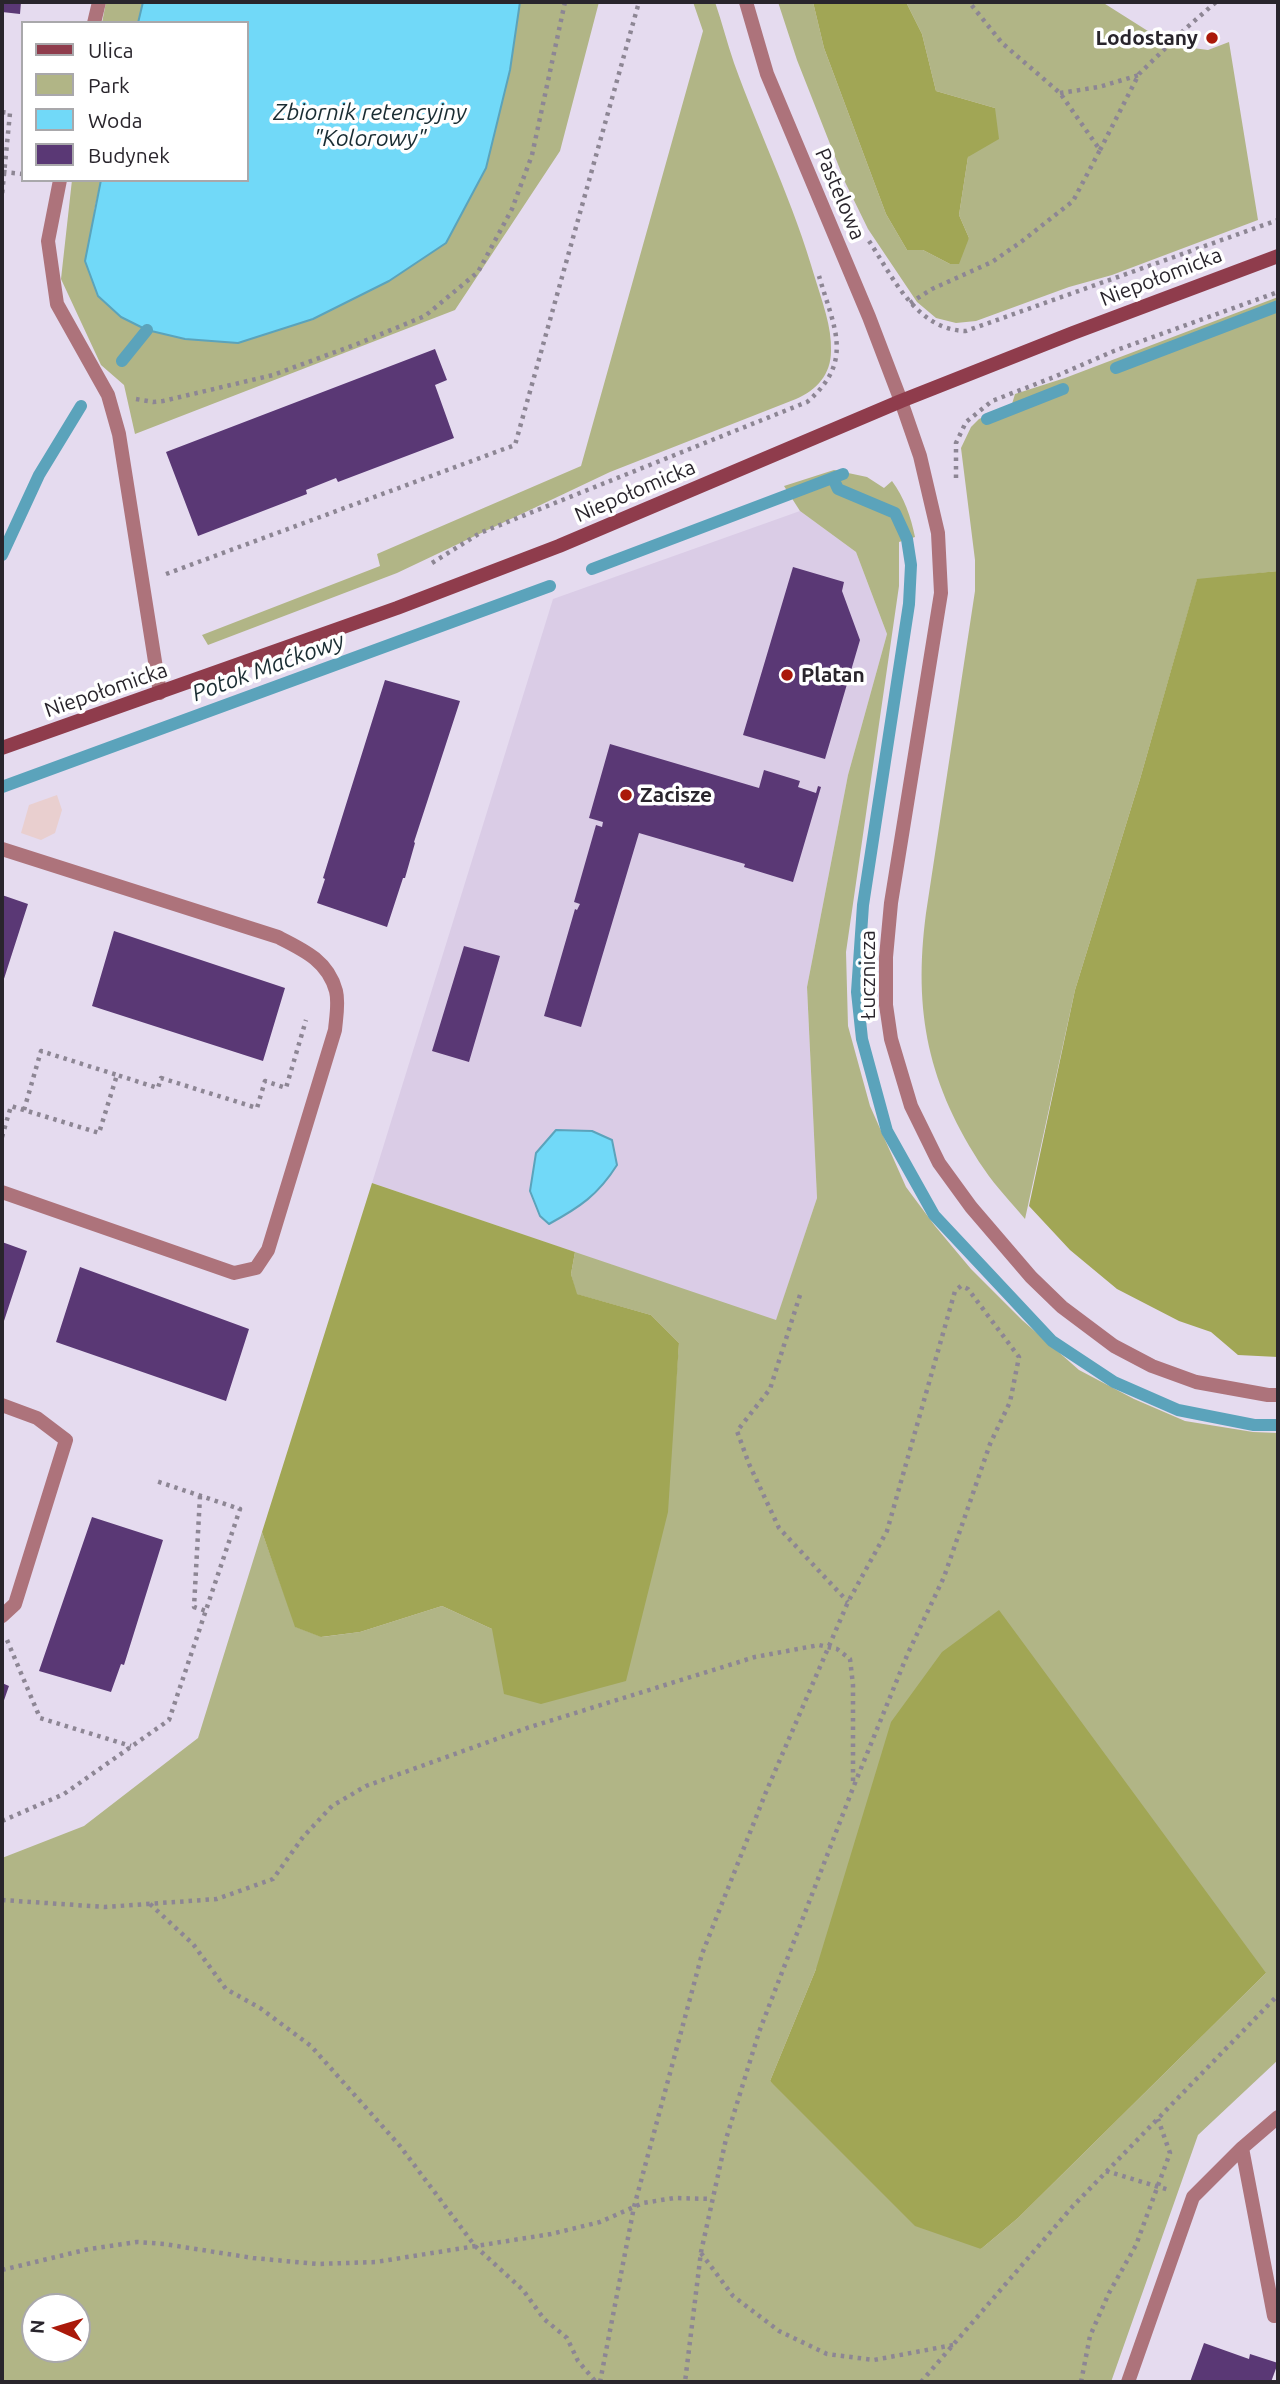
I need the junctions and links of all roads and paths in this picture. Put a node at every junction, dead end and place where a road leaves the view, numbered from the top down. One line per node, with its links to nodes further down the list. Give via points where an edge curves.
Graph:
1 (99, 2): 7 (street)
2 (565, 2): 20 (path, via 532,155 512,209 478,272 425,316 273,375 153,402)
3 (639, 2): 24 (path, via 515,445)
4 (746, 2): 21 (street, Pastelowa, via 767,74)
5 (969, 2): 9 (path, via 1002,43)
6 (1216, 2): 8 (path)
7 (94, 21)
8 (1139, 74): 9 (path); 11 (path)
9 (1060, 93): 11 (path)
10 (2, 112): 12 (path, via 10,113)
11 (1100, 150): 16 (path, via 1073,201 992,262 910,303 950,331 965,331)
12 (3, 172): 13 (path); 15 (path)
13 (21, 174)
14 (60, 182): 20 (street, via 48,241 57,304)
15 (2, 195)
16 (1278, 220)
17 (1278, 256): 21 (main road, Niepołomicka)
18 (1278, 292): 22 (path, via 992,401 966,422 956,443)
19 (834, 328): 23 (path, via 839,346 834,369 807,402 480,533)
20 (107, 395): 24 (street)
21 (901, 401): 25 (main road, Niepołomicka, via 559,546); 34 (street, Łucznicza, via 938,533 941,593 886,957 891,1039 911,1107 939,1163 971,1207 1062,1307 1114,1346 1152,1366 1196,1382)
22 (956, 479)
23 (423, 569)
24 (143, 583): 25 (street)
25 (160, 693): 26 (main road, Niepołomicka)
26 (2, 748)
27 (2, 849): 28 (street, via 278,937 314,956)
28 (333, 984): 29 (path, via 315,991 286,1088 265,1081 257,1108 161,1078 158,1088); 32 (street, via 337,993 335,1030 268,1250 256,1268 234,1273)
29 (117, 1075): 30 (path, via 99,1133); 30 (path, via 41,1051)
30 (24, 1110): 31 (path, via 12,1106)
31 (2, 1137)
32 (2, 1192)
33 (800, 1294): 38 (path, via 770,1389 737,1431 779,1528)
34 (1278, 1395)
35 (2, 1405): 40 (street, via 37,1418 66,1440 15,1604)
36 (156, 1481): 37 (path)
37 (200, 1496): 39 (path, via 194,1607); 39 (path, via 240,1509)
38 (848, 1602): 42 (path); 44 (path, via 887,1531 955,1291 961,1286 968,1289 1019,1357 1010,1402 990,1444 944,1577)
39 (206, 1611): 43 (path, via 169,1720)
40 (2, 1616)
41 (6, 1638): 43 (path, via 40,1718)
42 (830, 1646): 44 (path, via 850,1659); 47 (path, via 742,1661 527,1728 366,1786 332,1806 273,1879 217,1899); 56 (path, via 702,1954)
43 (132, 1746): 45 (path, via 64,1794)
44 (853, 1788): 55 (path, via 759,2032)
45 (2, 1821)
46 (2, 1900): 47 (path, via 105,1907)
47 (150, 1904): 57 (path, via 193,1944 226,1989 310,2046 400,2146)
48 (1278, 1995): 50 (path)
49 (1278, 2117): 51 (street)
50 (1158, 2119): 52 (path); 53 (path, via 1170,2153)
51 (1242, 2148): 54 (street); 60 (street)
52 (1106, 2171): 53 (path); 61 (path)
53 (1159, 2187): 54 (path); 65 (path, via 1136,2245 1090,2336)
54 (1193, 2197): 66 (street)
55 (712, 2199): 56 (path, via 674,2198); 58 (path)
56 (634, 2207): 57 (path, via 551,2234); 62 (path)
57 (475, 2246): 59 (path, via 376,2262 317,2264 137,2242); 62 (path, via 567,2338 578,2361)
58 (701, 2252): 61 (path, via 733,2297 779,2330 827,2354 874,2360); 63 (path)
59 (2, 2270)
60 (1274, 2316)
61 (953, 2345): 64 (path)
62 (598, 2382)
63 (685, 2382)
64 (921, 2382)
65 (1081, 2382)
66 (1128, 2382)

